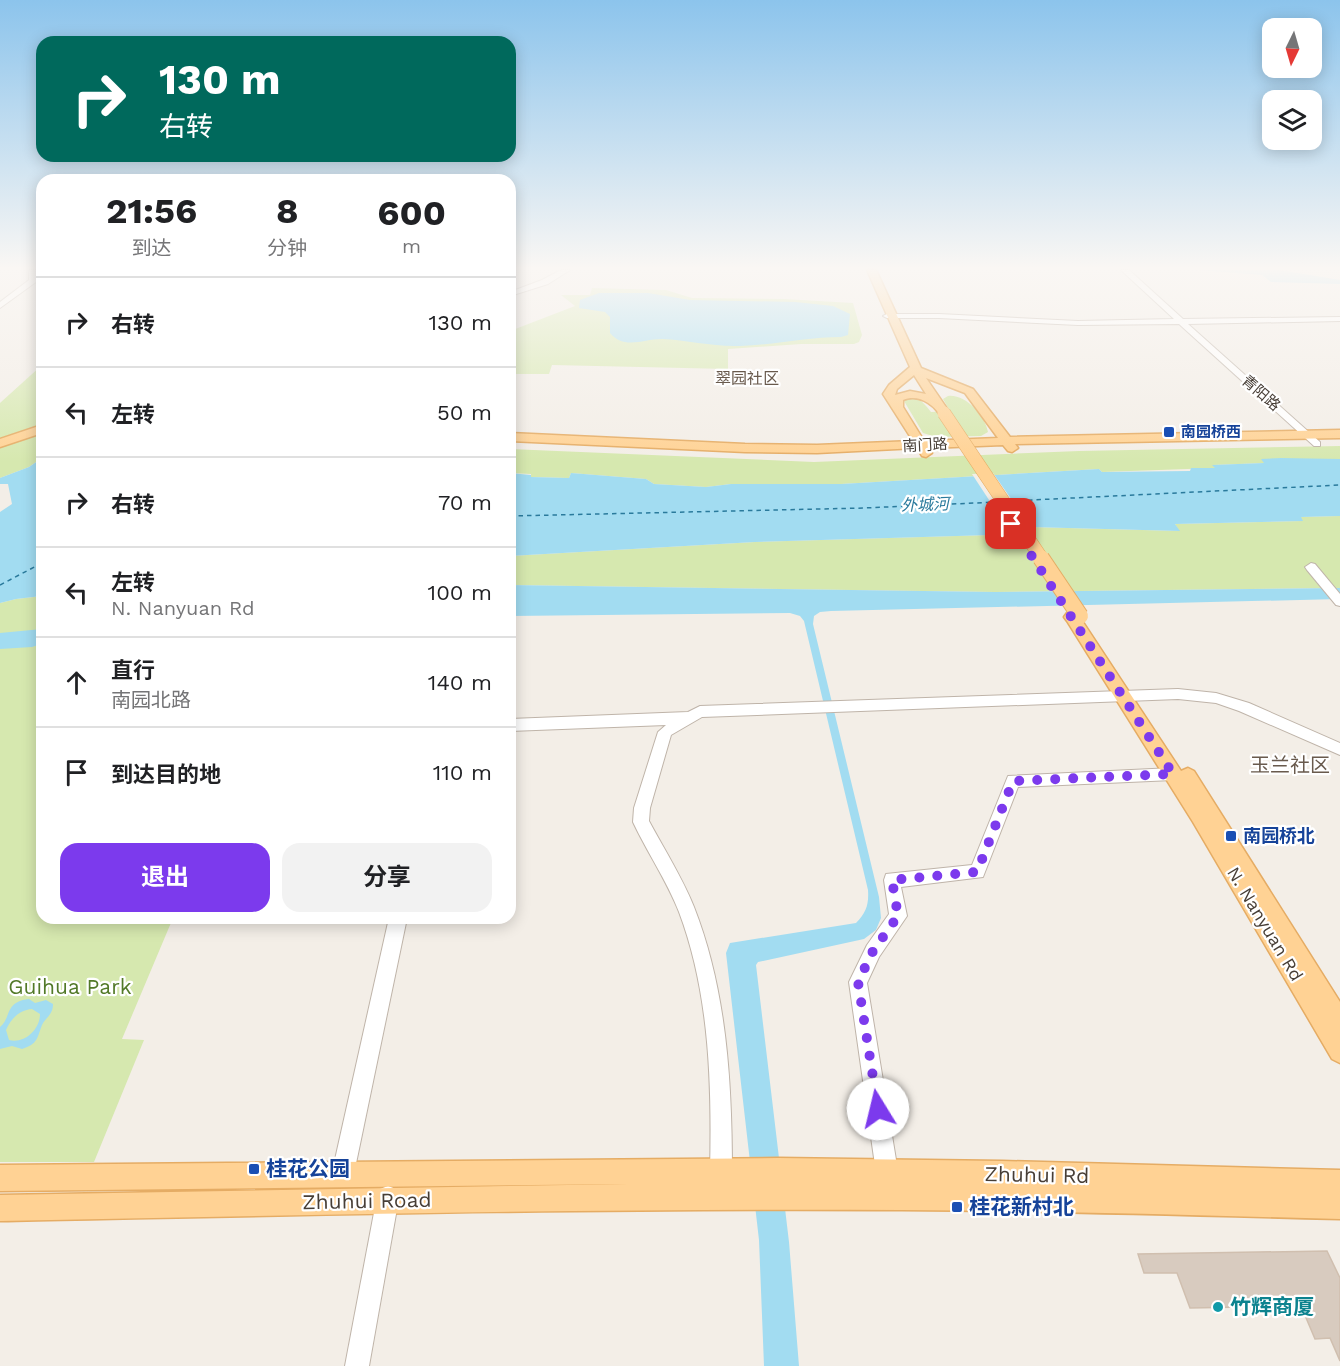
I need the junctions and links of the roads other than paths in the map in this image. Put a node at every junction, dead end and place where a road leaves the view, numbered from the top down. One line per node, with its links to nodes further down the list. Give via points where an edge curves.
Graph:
1 (897, 334): 3 (main road, N. Nanyuan Rd)
2 (1194, 334): 9 (street, 青阳路)
3 (913, 368): 4 (main road, via 966,388); 5 (main road, via 889,391); 6 (main road, N. Nanyuan Rd)
4 (979, 402): 6 (main road, via 953,392 941,394); 16 (main road)
5 (897, 406): 6 (main road, via 897,398 905,395 922,396); 18 (main road)
6 (937, 407): 21 (main road, N. Nanyuan Rd)
7 (36, 429): 12 (main road)
8 (36, 429): 13 (main road)
9 (1307, 434): 10 (main road, 南门路); 15 (street, 青阳路); 16 (main road, 南门路)
10 (1340, 434)
11 (516, 437): 18 (main road, 南门路)
12 (0, 439)
13 (0, 443)
14 (1340, 443): 15 (main road, 南门路)
15 (1317, 444): 16 (main road, 南门路)
16 (1010, 445): 18 (main road, 南门路)
17 (516, 446): 18 (main road, 南门路, via 784,457)
18 (924, 450)
19 (1311, 567): 20 (street)
20 (1339, 601)
21 (1130, 697): 22 (street, via 819,706 700,712); 24 (street, via 1178,694 1216,698 1290,725); 25 (main road, N. Nanyuan Rd); 27 (main road, N. Nanyuan Rd, via 1208,807)
22 (690, 718): 23 (street); 33 (street, via 665,732 641,822 686,908 706,974)
23 (516, 725)
24 (1340, 749)
25 (1173, 774): 28 (main road, N. Nanyuan Rd); 29 (street, via 1013,781 977,872 892,880 898,916 873,951 858,982)
26 (397, 924): 30 (street)
27 (1340, 1023)
28 (1340, 1051)
29 (887, 1172): 34 (main road, Zhuhui Rd); 35 (main road, Zhuhui Rd)
30 (343, 1173): 31 (main road, Zhuhui Road); 32 (main road, Zhuhui Road)
31 (394, 1173): 33 (main road, Zhuhui Road); 36 (street)
32 (0, 1178)
33 (730, 1181): 35 (main road, Zhuhui Rd); 36 (main road, Zhuhui Road)
34 (1340, 1183)
35 (808, 1185): 37 (main road, Zhuhui Rd, via 1031,1198)
36 (387, 1200): 38 (main road, Zhuhui Road); 39 (street)
37 (1340, 1206)
38 (0, 1208)
39 (357, 1366)

